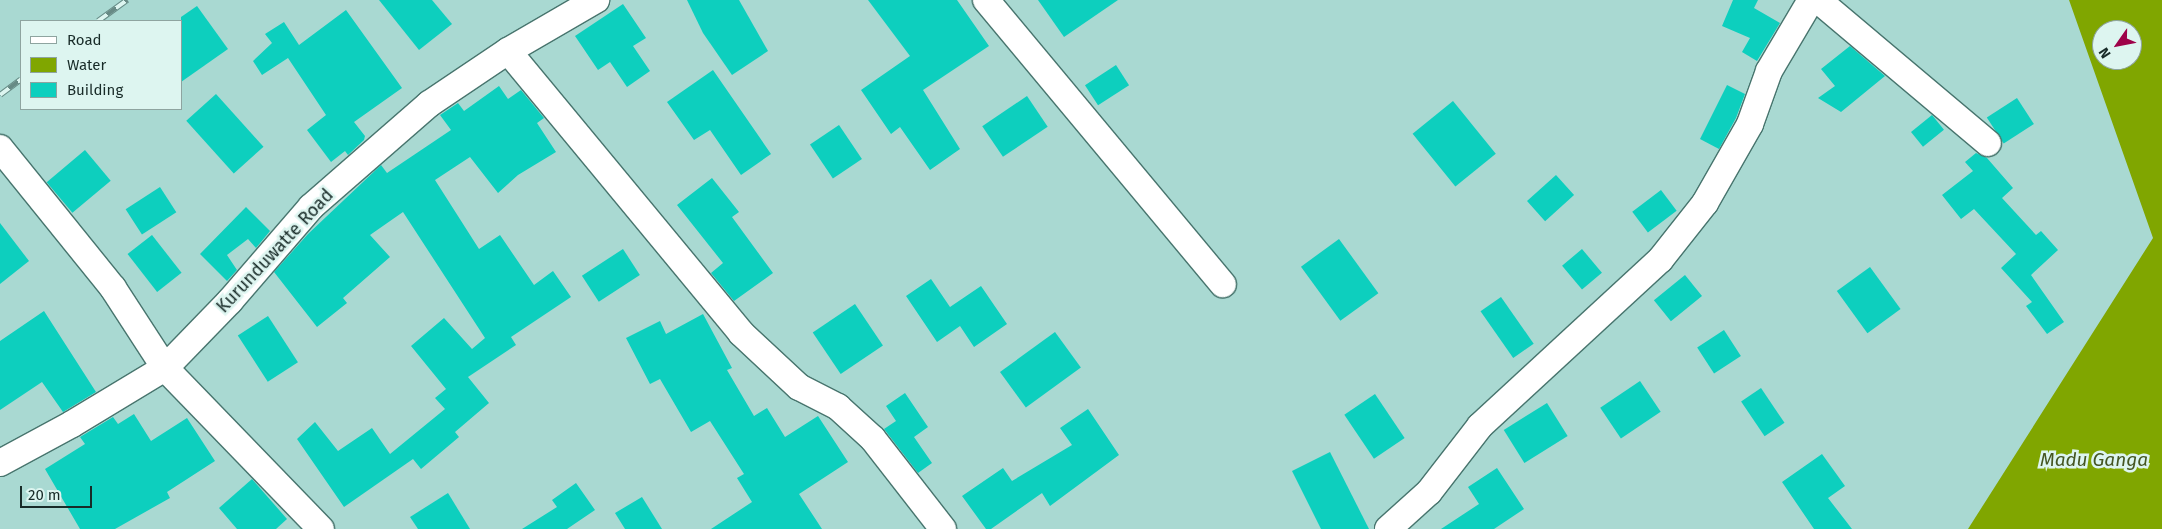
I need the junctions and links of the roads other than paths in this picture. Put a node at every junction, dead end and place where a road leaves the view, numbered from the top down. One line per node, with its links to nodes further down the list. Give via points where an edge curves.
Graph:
1 (596, 0): 5 (street, Kurunduwatte Road)
2 (986, 0): 8 (street)
3 (1811, 0): 13 (street, via 1769,71 1750,124 1705,203 1660,260 1480,426 1429,492)
4 (1818, 0): 6 (street)
5 (508, 50): 9 (street, Kurunduwatte Road, via 429,104 311,207 230,301); 12 (street, via 741,333 799,387 838,407 873,438)
6 (1988, 143)
7 (0, 148): 9 (street, via 113,288)
8 (1223, 284)
9 (165, 368): 10 (street, Kurunduwatte Road); 11 (street)
10 (0, 463)
11 (321, 529)
12 (943, 529)
13 (1388, 529)

